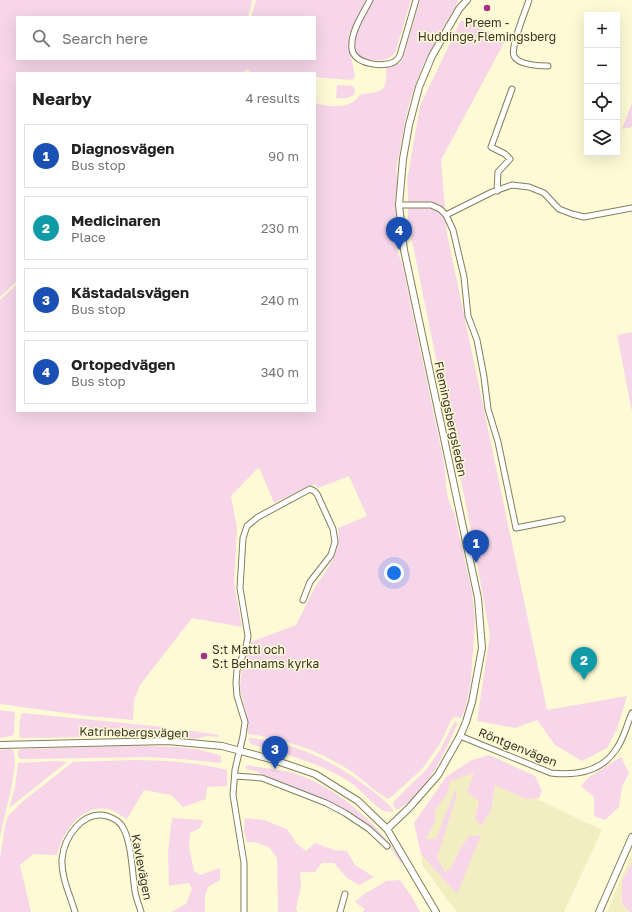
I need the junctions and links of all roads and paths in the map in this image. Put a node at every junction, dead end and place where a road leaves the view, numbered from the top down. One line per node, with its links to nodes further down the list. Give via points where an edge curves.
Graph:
1 (370, 0): 2 (street, via 354,33 353,51 357,58 366,63 387,64 395,61 400,55)
2 (416, 0)
3 (467, 0): 8 (street, Flemingsbergsleden, via 459,9 432,56 419,87 403,159)
4 (529, 0): 5 (street, via 513,47 514,56 516,60 532,65)
5 (548, 66)
6 (512, 89): 7 (street, via 491,147 510,159 498,172)
7 (497, 191): 9 (street, via 512,186 529,187 544,193 559,209 584,217); 10 (street)
8 (399, 205): 10 (street, via 431,205); 14 (street, Flemingsbergsleden, via 404,250 478,598 482,648 472,702)
9 (632, 208)
10 (446, 215): 11 (street, via 456,237 468,316 477,340 488,409 498,442 516,528)
11 (562, 519)
12 (303, 600): 16 (street, via 310,582 330,557 335,542 331,525 317,494 312,490 258,517 247,526 243,538 240,588 248,642 237,670 236,684 245,722)
13 (632, 713): 14 (street, Röntgenvägen, via 617,748 608,759 582,774 551,774)
14 (460, 736): 18 (street, Flemingsbergsleden, via 438,775)
15 (0, 745): 16 (street, Katrinebergsvägen, via 166,741 222,746)
16 (240, 751): 17 (street); 18 (street, Katrinebergsvägen, via 314,774 358,801)
17 (235, 776): 20 (street, via 262,778 326,803 369,829); 24 (street, via 234,806 244,864)
18 (387, 829): 26 (street, Katrinebergsvägen)
19 (632, 837): 27 (street)
20 (387, 846)
21 (345, 894): 25 (street)
22 (75, 912): 23 (street, Kavlevägen, via 63,874 63,854 77,827 87,818 97,815 114,819 121,824 128,837 135,893)
23 (141, 912)
24 (244, 912)
25 (340, 912)
26 (436, 912)
27 (599, 912)

